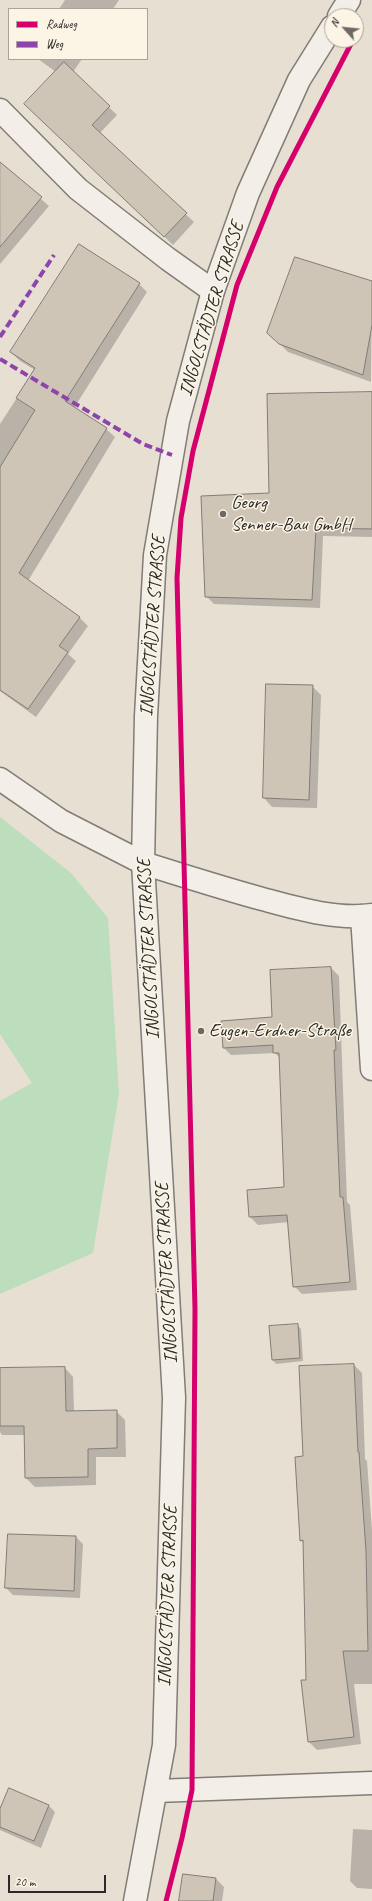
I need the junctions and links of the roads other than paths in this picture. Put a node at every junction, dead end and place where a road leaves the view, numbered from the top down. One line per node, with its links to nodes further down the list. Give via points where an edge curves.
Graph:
1 (324, 40): 3 (main road, INGOLSTÄDTER STRASSE, via 299,80 248,192)
2 (0, 110): 3 (main road, via 78,188 168,259)
3 (214, 291): 5 (main road, INGOLSTÄDTER STRASSE, via 178,421 155,555 146,716)
4 (0, 779): 5 (main road, via 61,821)
5 (143, 863): 6 (main road, via 219,888 308,911); 9 (main road, INGOLSTÄDTER STRASSE, via 174,1398 164,1745)
6 (367, 915): 7 (main road)
7 (372, 1069)
8 (372, 1783): 9 (main road)
9 (156, 1791): 10 (main road, INGOLSTÄDTER STRASSE)
10 (135, 1901)

